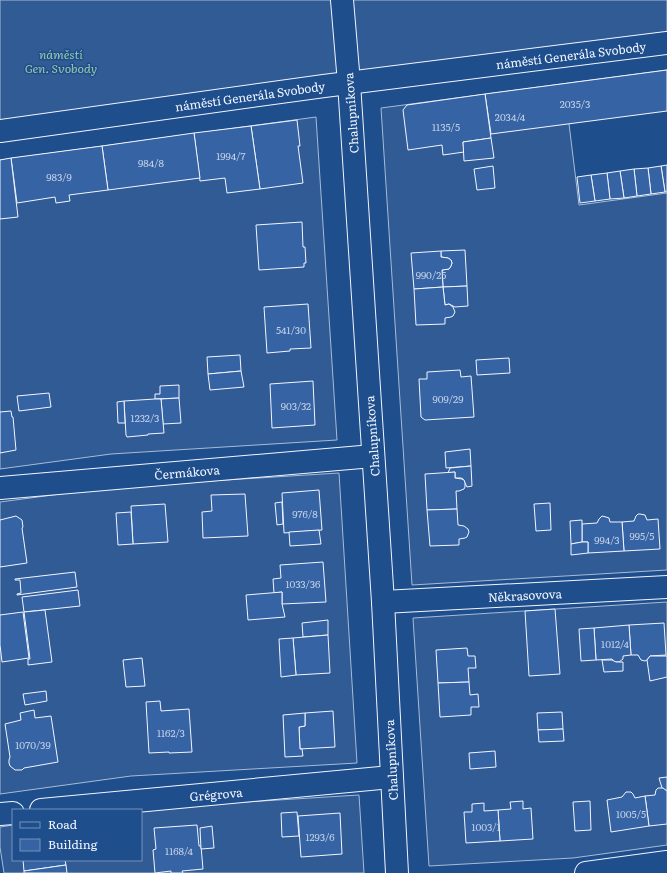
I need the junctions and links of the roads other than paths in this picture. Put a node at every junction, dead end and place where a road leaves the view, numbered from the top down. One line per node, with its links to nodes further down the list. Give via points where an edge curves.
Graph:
1 (342, 0): 3 (street, Chalupníkova)
2 (667, 43): 3 (street, náměstí Generála Svobody)
3 (349, 83): 4 (street, náměstí Generála Svobody); 5 (street, Chalupníkova)
4 (0, 131)
5 (373, 456): 6 (street, Čermákova); 8 (street, Chalupníkova)
6 (0, 488)
7 (667, 587): 8 (street, Někrasovova)
8 (383, 602): 9 (street, Chalupníkova)
9 (391, 777): 10 (street, Grégrova); 14 (street, Chalupníkova)
10 (52, 809)
11 (12, 813): 12 (street)
12 (0, 814)
13 (667, 862): 15 (street)
14 (397, 873)
15 (586, 873)

